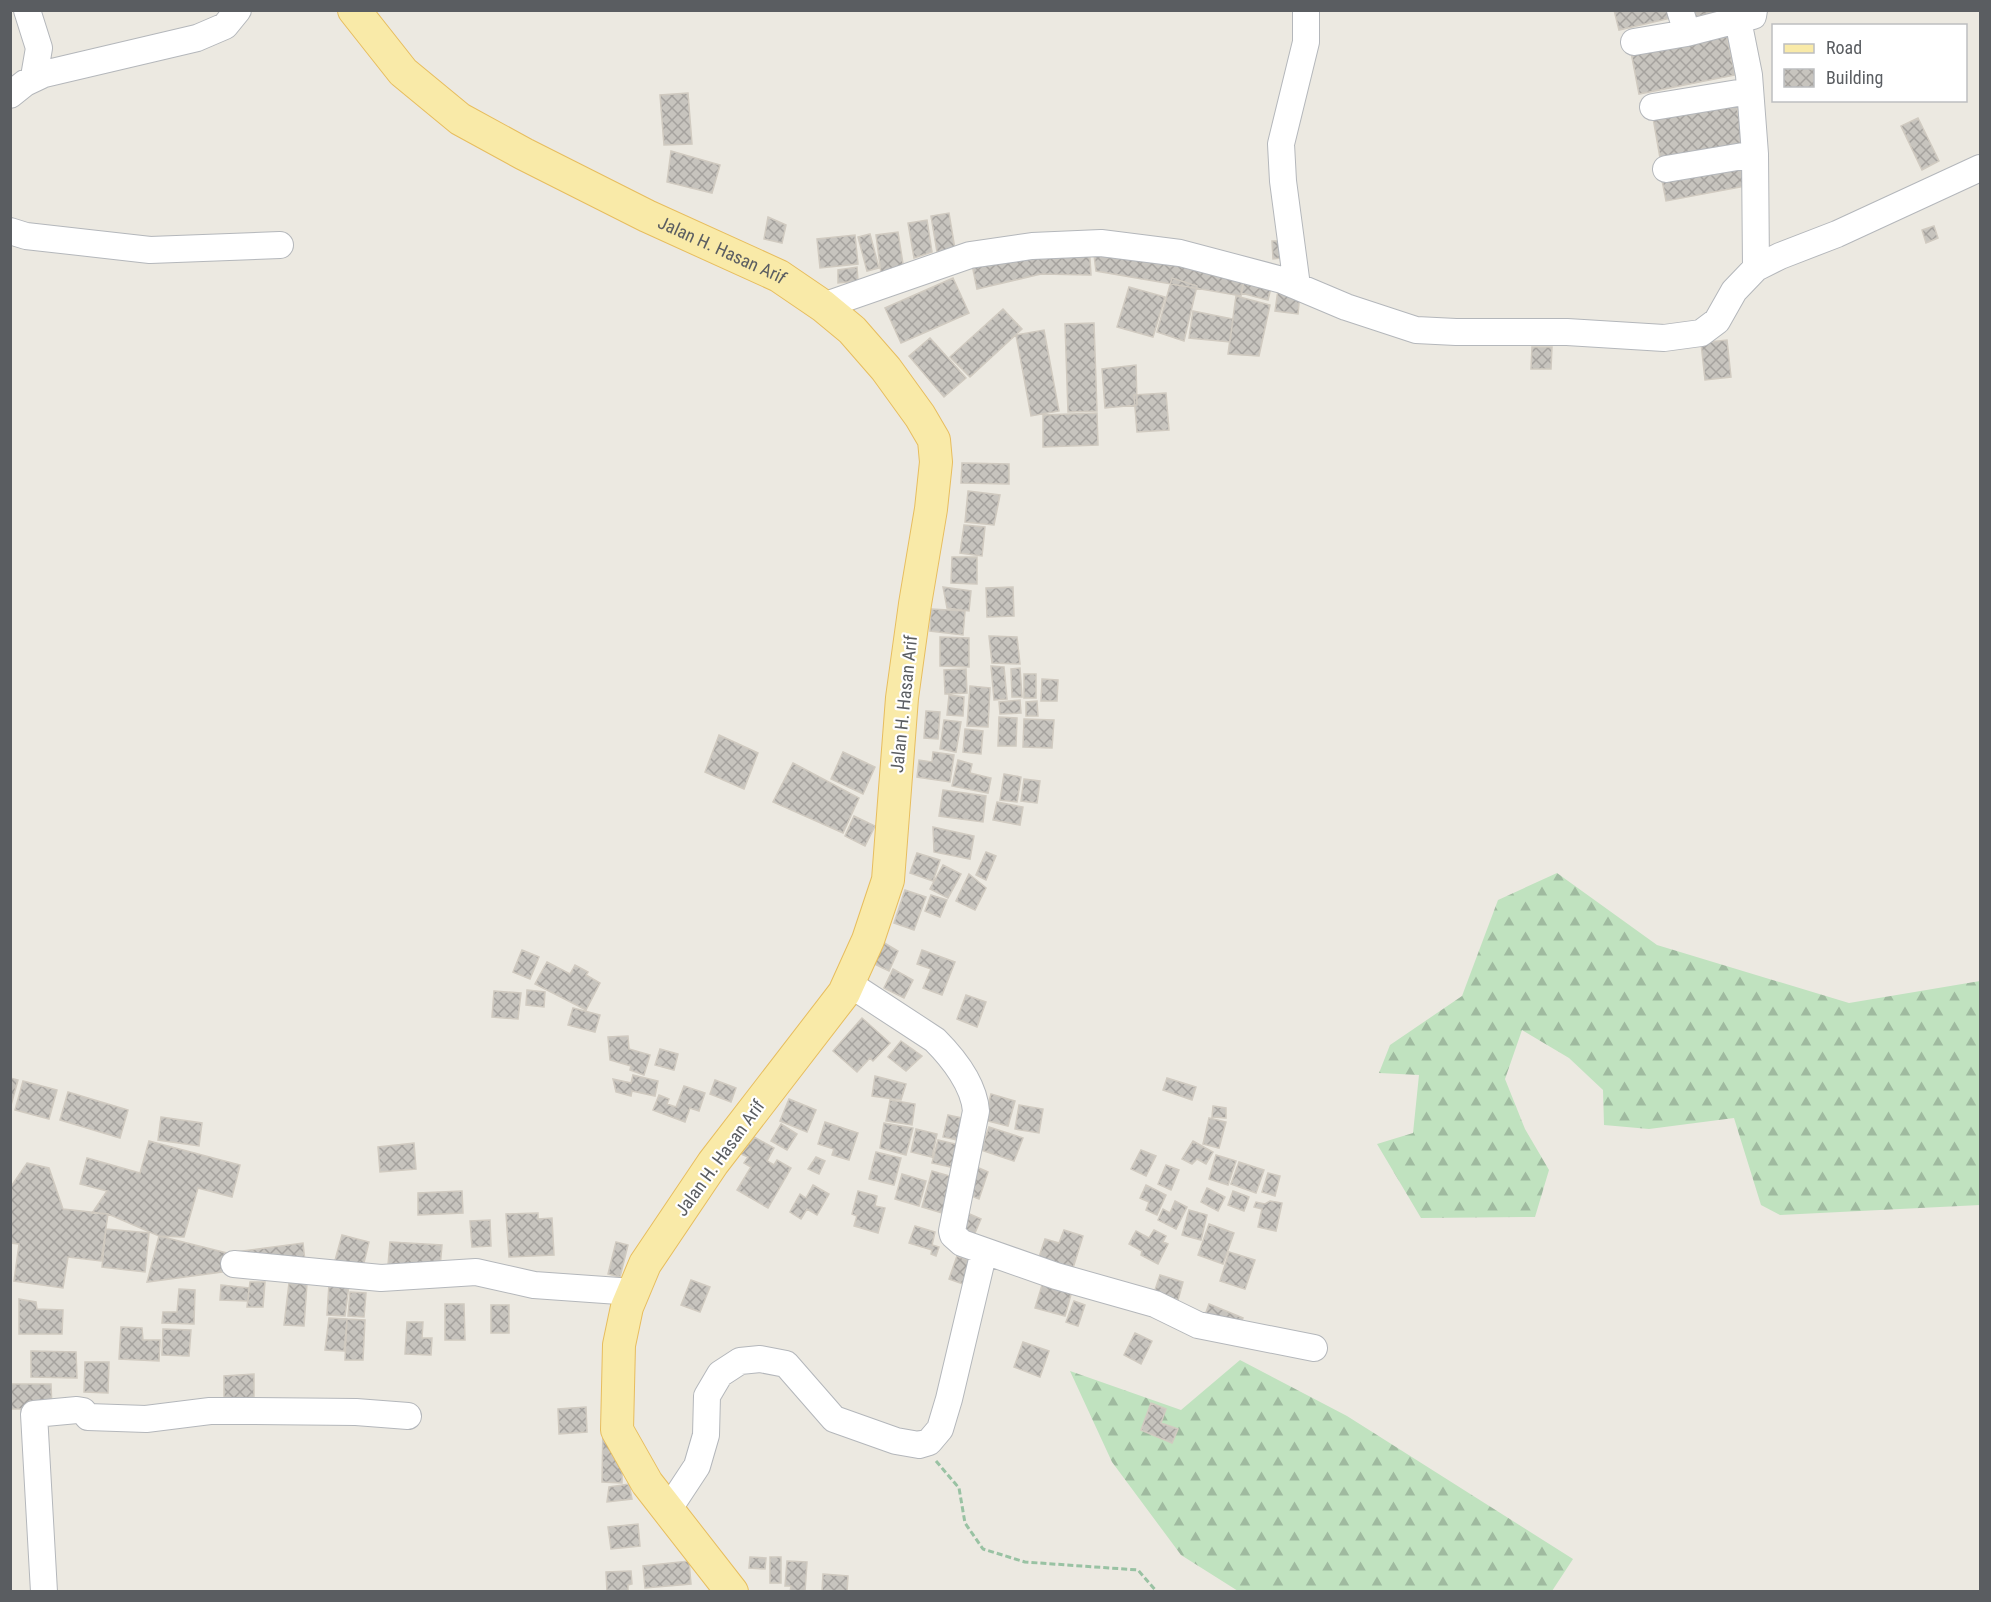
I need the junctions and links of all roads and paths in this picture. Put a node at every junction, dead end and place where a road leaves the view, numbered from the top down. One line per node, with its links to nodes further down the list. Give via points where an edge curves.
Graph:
1 (27, 10): 8 (street, via 39,48)
2 (237, 10): 8 (street, via 225,26 197,38)
3 (354, 10): 19 (main road, Jalan H. Hasan Arif, via 403,72 460,119 647,216 779,276)
4 (1306, 10): 18 (street, via 1306,42 1281,144)
5 (1746, 15): 6 (street); 9 (street)
6 (1684, 22): 7 (street)
7 (1634, 42)
8 (34, 78): 10 (street)
9 (1750, 91): 11 (street); 12 (street)
10 (10, 95)
11 (1653, 107)
12 (1755, 154): 14 (street); 17 (street)
13 (1980, 168): 17 (street)
14 (1666, 169)
15 (10, 231): 16 (street, via 150,250)
16 (280, 245)
17 (1756, 268): 18 (street, via 1734,291 1717,321 1701,333 1664,338 1416,330)
18 (1297, 286): 19 (street, via 1180,253 1089,242 970,255)
19 (824, 306): 20 (main road, Jalan H. Hasan Arif, via 852,330 886,369 927,428 936,462 902,698 888,880 868,940)
20 (848, 983): 21 (street, via 935,1040 970,1089 975,1100 974,1125 952,1231 962,1244); 23 (main road, Jalan H. Hasan Arif, via 713,1163 645,1264)
21 (984, 1251): 24 (street, via 1155,1304 1198,1325); 26 (street, via 940,1429 929,1442)
22 (234, 1264): 23 (street, via 381,1278 476,1272 534,1285)
23 (633, 1293): 27 (main road, Jalan H. Hasan Arif, via 619,1345 617,1430 647,1483)
24 (1314, 1348)
25 (408, 1416): 28 (street, via 242,1411 146,1419 88,1417 77,1410 34,1414)
26 (919, 1445): 27 (street, via 834,1419 786,1365 760,1359 740,1362 720,1374 706,1396 706,1435 697,1466); 30 (path, via 959,1488 964,1523 983,1549 1025,1562 1138,1570)
27 (668, 1510): 29 (main road, Jalan H. Hasan Arif)
28 (44, 1592)
29 (732, 1592)
30 (1157, 1592)

